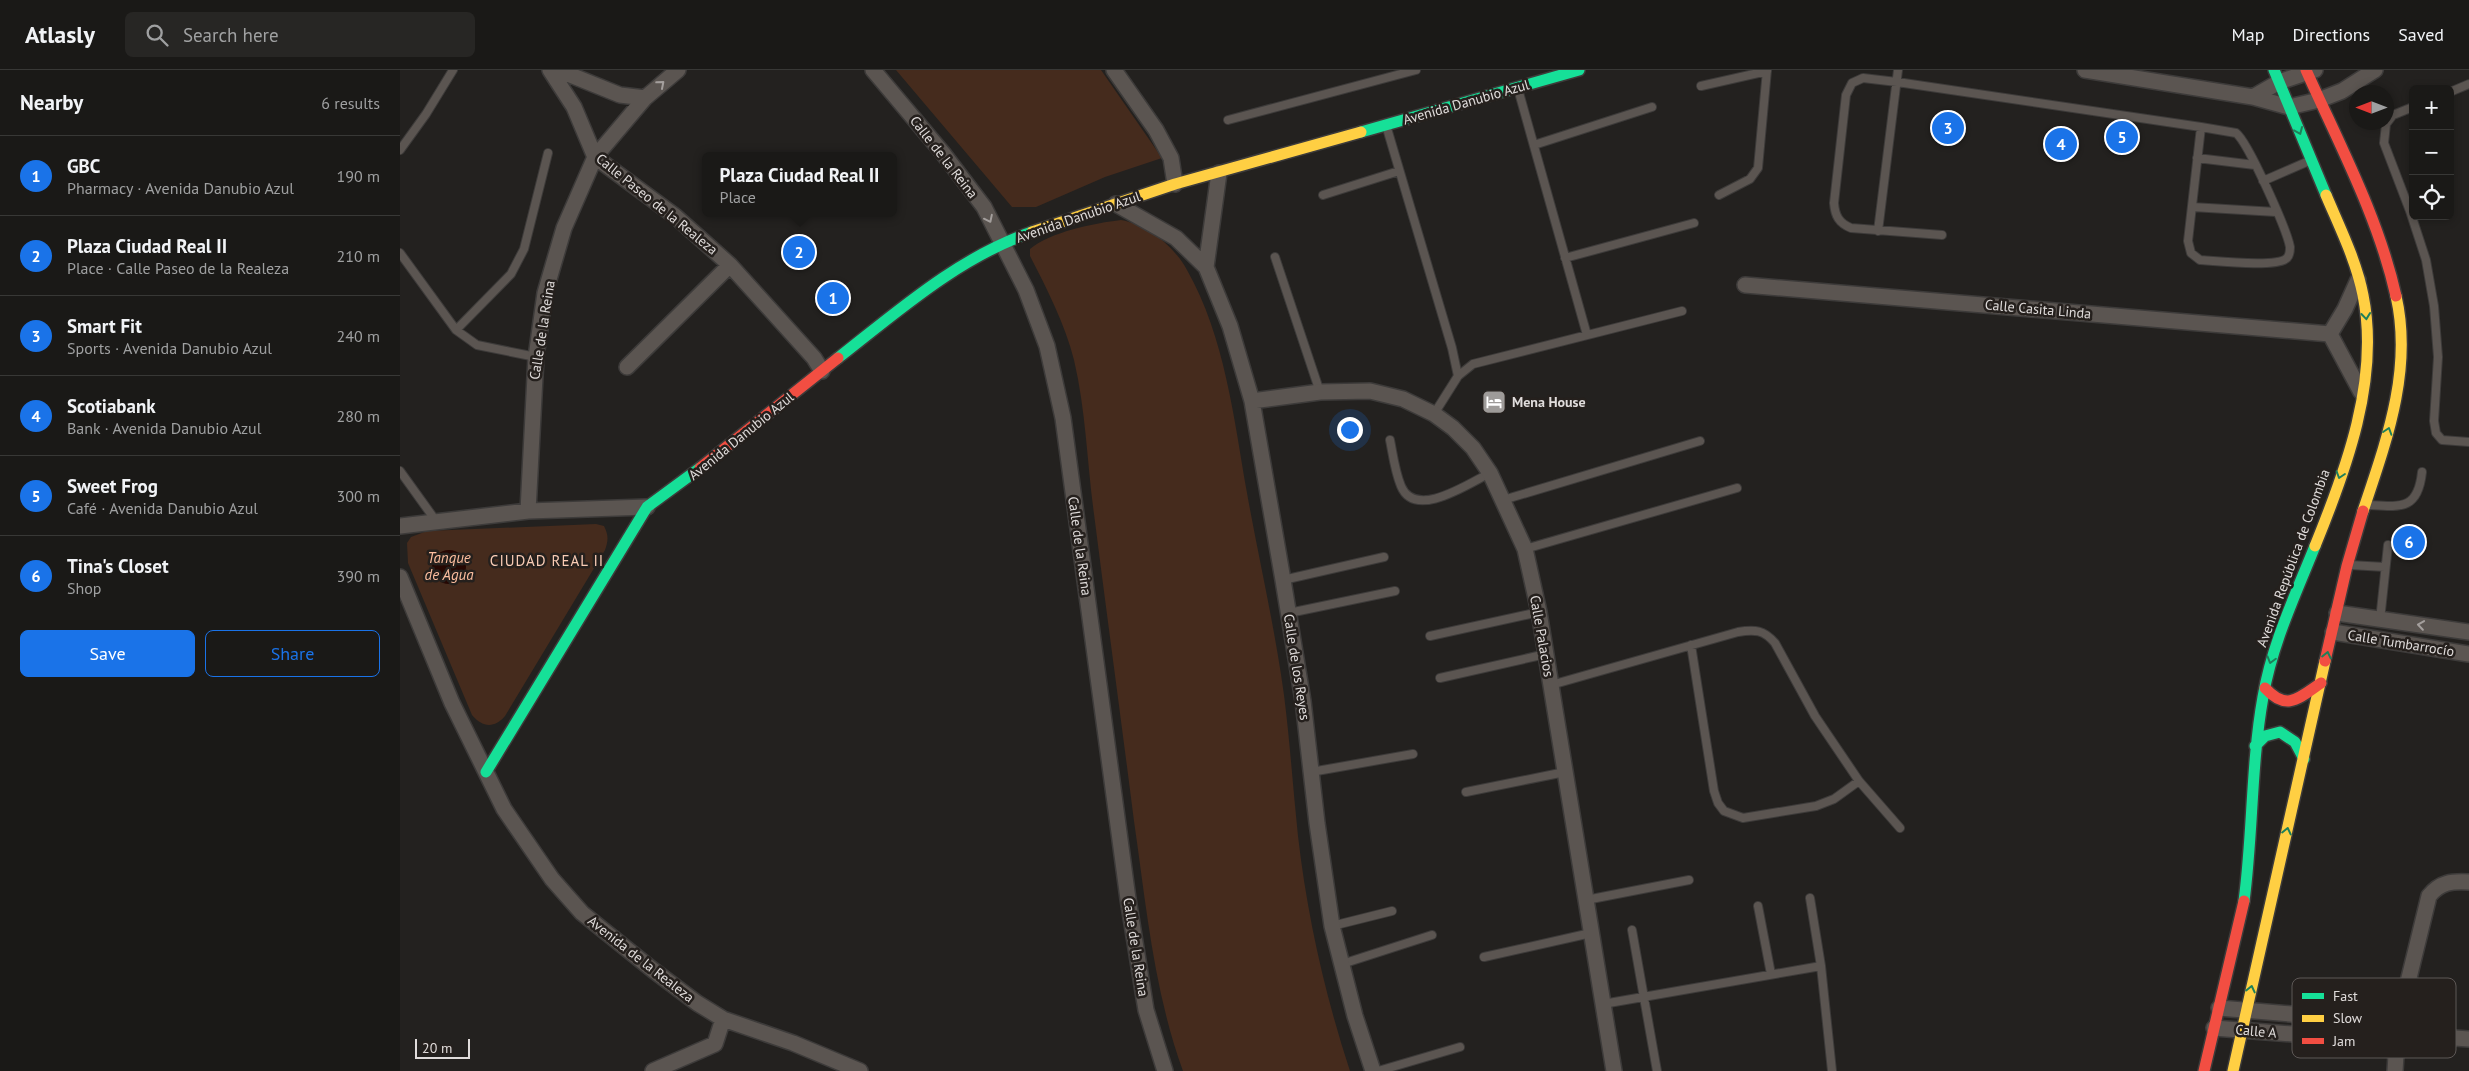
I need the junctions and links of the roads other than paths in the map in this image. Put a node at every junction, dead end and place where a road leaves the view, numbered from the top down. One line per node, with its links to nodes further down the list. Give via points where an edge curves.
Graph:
1 (452, 70): 30 (lane)
2 (550, 70): 32 (street, Calle Paseo de la Realeza, via 574,107)
3 (558, 70): 21 (street, via 620,95)
4 (678, 70): 21 (street, Calle de la Reina, one-way to 4)
5 (873, 70): 48 (street, Calle de la Reina, one-way to 48, via 978,200)
6 (1114, 70): 39 (street, via 1156,130 1171,158)
7 (1416, 70): 26 (lane)
8 (1579, 70): 18 (main road, Avenida Danubio Azul)
9 (1767, 70): 17 (lane); 40 (lane, via 1758,168 1750,179)
10 (1898, 70): 15 (lane)
11 (2085, 70): 20 (street)
12 (2375, 70): 22 (street, via 2342,91)
13 (2310, 71): 14 (street); 22 (main road)
14 (2277, 76): 20 (street); 24 (main road, Avenida República de Colombia)
15 (1897, 82): 28 (lane); 46 (lane); 46 (lane, via 1863,78 1852,83 1846,95 1835,212 1843,225)
16 (2469, 84): 19 (lane)
17 (1701, 86)
18 (1518, 87): 27 (main road, Avenida Danubio Azul); 29 (lane)
19 (2454, 90)
20 (2253, 97): 24 (street)
21 (645, 98): 32 (street, Calle de la Reina)
22 (2319, 100): 24 (street); 76 (main road, one-way to 22, via 2402,374 2402,337 2387,257)
23 (1652, 107): 29 (lane)
24 (2289, 107): 34 (main road, Avenida República de Colombia, one-way to 34)
25 (2409, 109): 70 (lane, via 2393,115 2386,124 2384,143 2426,260 2438,357 2436,433 2442,440)
26 (1228, 120)
27 (1386, 125): 36 (lane); 37 (main road, Avenida Danubio Azul)
28 (2201, 127): 33 (lane); 35 (lane, via 2236,133)
29 (1534, 145): 51 (lane)
30 (400, 150)
31 (548, 153): 57 (lane, via 524,248 511,274)
32 (596, 157): 52 (street, Calle Paseo de la Realeza, via 676,216); 60 (street, Calle de la Reina, via 564,228 545,293)
33 (2197, 158): 35 (lane); 43 (lane)
34 (2312, 160): 38 (lane); 54 (main road, Avenida República de Colombia)
35 (2255, 165): 38 (lane)
36 (1399, 171): 41 (lane); 63 (lane)
37 (1219, 173): 39 (main road, Avenida Danubio Azul); 53 (street)
38 (2263, 181): 44 (lane)
39 (1174, 184): 42 (main road, Avenida Danubio Azul)
40 (1719, 195)
41 (1323, 196)
42 (1116, 204): 48 (main road, Avenida Danubio Azul); 53 (street, Calle de los Reyes, via 1176,238)
43 (2192, 207): 44 (lane); 44 (lane, via 2188,247 2200,260 2272,263 2286,258 2290,245)
44 (2276, 212)
45 (1694, 224): 51 (lane)
46 (1878, 231): 47 (lane)
47 (1942, 235)
48 (1001, 243): 62 (main road, Avenida Danubio Azul, via 915,297); 142 (street, Calle de la Reina, via 1026,290 1048,346 1057,385 1128,899 1146,1010)
49 (400, 253): 57 (lane)
50 (1275, 257): 64 (lane)
51 (1565, 258): 59 (lane)
52 (730, 264): 61 (street); 62 (street, Calle Paseo de la Realeza)
53 (1206, 267): 66 (street, Calle de los Reyes, via 1230,326)
54 (2360, 276): 58 (street); 65 (main road, Avenida República de Colombia, one-way to 65, via 2367,328)
55 (1745, 285): 58 (street, Calle Casita Linda)
56 (1682, 311): 59 (lane)
57 (456, 330): 60 (lane, via 477,345)
58 (2330, 334): 65 (street)
59 (1587, 335): 63 (lane, via 1473,364)
60 (536, 357): 78 (street, Calle de la Reina)
61 (627, 367)
62 (822, 371): 77 (main road, Avenida Danubio Azul)
63 (1458, 376): 67 (lane)
64 (1320, 392): 66 (street, Calle Palacios); 67 (street, Calle Palacios, via 1370,391 1403,399)
65 (2363, 396): 102 (main road, Avenida República de Colombia, one-way to 102, via 2318,538 2282,626)
66 (1252, 402): 87 (street, Calle de los Reyes)
67 (1434, 414): 73 (street, Calle Palacios, via 1473,448)
68 (1390, 440): 73 (lane, via 1401,485 1406,495 1416,501 1440,497)
69 (1700, 441): 75 (lane)
70 (2469, 442)
71 (400, 471): 79 (lane)
72 (2422, 472): 76 (lane, via 2417,496 2410,502 2392,506)
73 (1490, 473): 75 (street, Calle Palacios)
74 (1737, 488): 82 (lane)
75 (1503, 500): 82 (street, Calle Palacios)
76 (2364, 504): 84 (main road)
77 (647, 507): 78 (street); 106 (main road, Avenida Danubio Azul)
78 (528, 511): 79 (street)
79 (436, 521): 80 (street)
80 (400, 526)
81 (2388, 544): 85 (lane)
82 (1525, 549): 89 (street, Calle Palacios)
83 (1384, 557): 87 (lane)
84 (2347, 565): 85 (lane); 91 (main road)
85 (2385, 567): 92 (lane)
86 (400, 577): 106 (street, Avenida de la Realeza, via 452,703)
87 (1283, 580): 90 (street, Calle de los Reyes)
88 (1395, 591): 90 (lane)
89 (1538, 612): 95 (lane); 97 (street, Calle Palacios)
90 (1289, 613): 107 (street, Calle de los Reyes)
91 (2337, 613): 92 (street, Calle Tumbarrocío); 93 (main road)
92 (2380, 620): 94 (street, Calle Tumbarrocío, one-way to 92)
93 (2333, 632): 98 (street, Calle Tumbarrocío); 100 (main road, one-way to 93)
94 (2469, 632)
95 (1430, 636)
96 (1691, 645): 101 (lane); 109 (lane, via 1750,630 1768,635 1815,716); 109 (lane, via 1714,791 1724,811 1743,818 1816,806 1834,799)
97 (1546, 654): 99 (lane); 101 (street, Calle Palacios)
98 (2469, 654)
99 (1440, 678)
100 (2321, 683): 102 (main road, via 2286,703); 105 (main road)
101 (1551, 685): 108 (street, Calle Palacios)
102 (2265, 688): 103 (main road, Avenida República de Colombia)
103 (2255, 746): 105 (main road, via 2265,735 2281,732 2298,745); 129 (main road, Avenida República de Colombia, via 2247,877)
104 (1413, 754): 107 (lane)
105 (2304, 759): 130 (main road, one-way to 105)
106 (486, 772): 132 (street, Avenida de la Realeza, via 525,843 582,912 660,975)
107 (1311, 772): 118 (street, Calle de los Reyes)
108 (1565, 772): 110 (lane); 115 (street, Calle Palacios)
109 (1859, 781): 111 (lane)
110 (1466, 792)
111 (1900, 828)
112 (1689, 880): 115 (lane)
113 (2469, 882): 126 (street, via 2449,882 2428,896)
114 (1810, 898): 124 (lane)
115 (1586, 900): 120 (street, Calle Palacios)
116 (1758, 906): 125 (lane)
117 (1392, 911): 118 (lane)
118 (1332, 926): 123 (street, Calle de los Reyes)
119 (1632, 930): 127 (lane)
120 (1591, 933): 122 (lane); 128 (street, Calle Palacios)
121 (1432, 935): 123 (lane)
122 (1484, 957)
123 (1342, 964): 143 (street, Calle de los Reyes)
124 (1821, 966): 125 (lane); 147 (lane)
125 (1771, 974): 127 (lane)
126 (2409, 978)
127 (1644, 996): 128 (lane); 146 (lane)
128 (1603, 1004): 145 (street, Calle Palacios)
129 (2219, 1008): 130 (street, Calle A); 133 (main road, Avenida República de Colombia)
130 (2246, 1010): 131 (street, Calle A); 134 (main road)
131 (2292, 1014)
132 (722, 1019): 140 (street, via 716,1044); 141 (street, Avenida de la Realeza, via 793,1043)
133 (2214, 1028): 134 (street, Calle A); 148 (main road, Avenida República de Colombia)
134 (2242, 1030): 135 (street, Calle A); 149 (main road)
135 (2292, 1034)
136 (2456, 1038): 137 (street, Calle A)
137 (2469, 1039)
138 (1460, 1048): 144 (lane)
139 (2395, 1058): 150 (street)
140 (654, 1071)
141 (860, 1071)
142 (1164, 1071)
143 (1372, 1071)
144 (1378, 1071)
145 (1614, 1071)
146 (1657, 1071)
147 (1832, 1071)
148 (2204, 1071)
149 (2234, 1071)
150 (2395, 1071)

